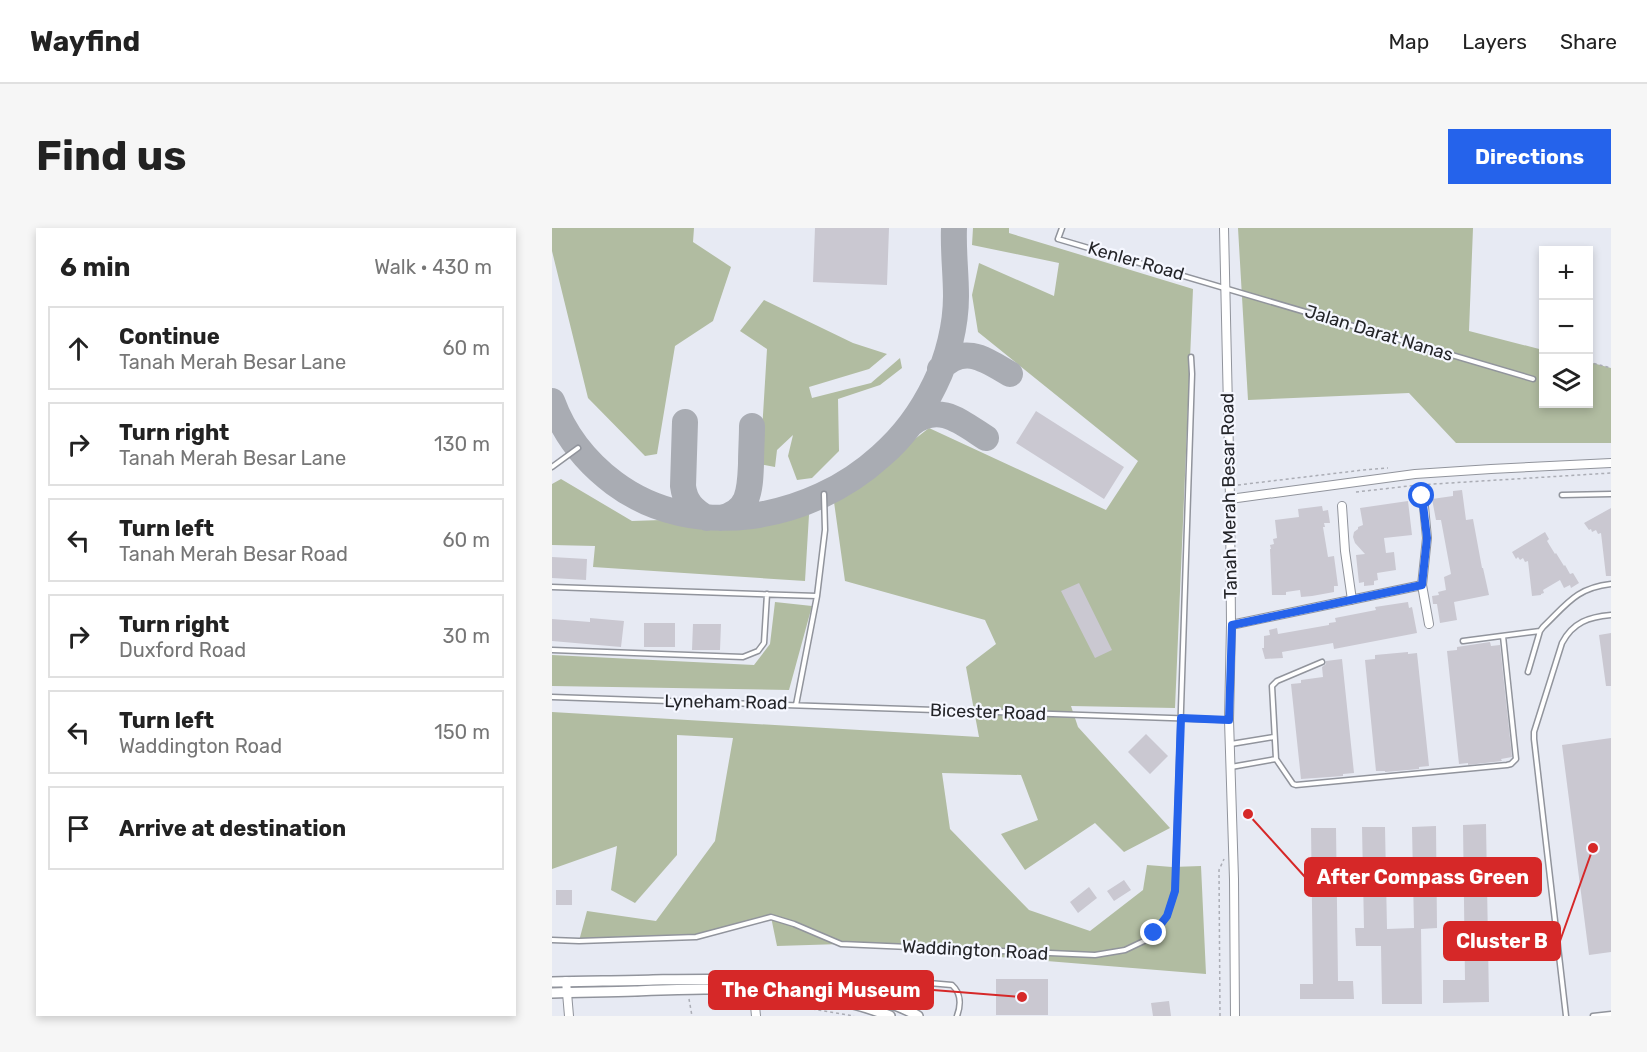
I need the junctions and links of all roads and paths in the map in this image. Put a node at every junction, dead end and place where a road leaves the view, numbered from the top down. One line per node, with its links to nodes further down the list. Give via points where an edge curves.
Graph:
1 (1062, 228): 3 (lane, Kenler Road, via 1058,239)
2 (1224, 228): 3 (street, Tanah Merah Besar Road)
3 (1224, 287): 7 (lane, Jalan Darat Nanas); 15 (street, Tanah Merah Besar Road)
4 (1191, 357): 34 (lane, Waddington Road)
5 (1593, 363): 6 (path)
6 (1611, 368)
7 (1533, 379)
8 (578, 448): 10 (lane)
9 (1611, 463): 15 (street, via 1415,474)
10 (552, 467)
11 (824, 494): 21 (lane, Lyneham Road, via 825,530)
12 (1611, 494): 13 (lane)
13 (1562, 495)
14 (1422, 496): 18 (street, via 1427,538)
15 (1230, 499): 25 (street, Tanah Merah Besar Road)
16 (1342, 506): 22 (street)
17 (1611, 584): 26 (lane, via 1578,594)
18 (1422, 585): 22 (street); 24 (street)
19 (552, 587): 20 (lane)
20 (767, 594): 21 (lane); 29 (lane, via 764,643 758,651 743,657)
21 (817, 596): 33 (lane, Lyneham Road)
22 (1352, 600): 25 (street)
23 (1611, 615): 59 (lane, via 1593,616 1566,634 1533,735)
24 (1429, 624)
25 (1232, 625): 35 (street, Tanah Merah Besar Road)
26 (1540, 631): 27 (lane); 31 (lane)
27 (1503, 636): 28 (lane); 38 (lane, via 1516,759 1511,764 1296,784)
28 (1463, 641)
29 (552, 650)
30 (1322, 662): 36 (lane, via 1272,686)
31 (1528, 672)
32 (552, 697): 33 (lane, Lyneham Road)
33 (796, 705): 34 (lane, Bicester Road)
34 (1181, 718): 35 (lane, Bicester Road); 41 (lane, Waddington Road, via 1175,891 1167,916 1154,933 1125,950 1095,955 841,944 771,917 696,937)
35 (1229, 720): 37 (street, Tanah Merah Besar Road)
36 (1274, 737): 37 (lane); 38 (lane)
37 (1230, 745): 39 (street, Tanah Merah Besar Road)
38 (1276, 759): 39 (lane)
39 (1231, 767): 58 (street, Tanah Merah Besar Road)
40 (1225, 857): 57 (path, via 1219,870)
41 (552, 940)
42 (566, 981): 43 (street); 44 (street, via 686,979); 45 (street)
43 (552, 982)
44 (753, 988): 45 (street); 48 (street, via 807,983); 52 (street); 53 (path, via 769,995 771,1002); 54 (street, via 837,1000)
45 (567, 992): 46 (street); 50 (street)
46 (552, 993)
47 (689, 994): 51 (path)
48 (864, 995): 55 (street); 56 (lane, via 871,978 952,985 960,999)
49 (1611, 1014): 60 (lane)
50 (569, 1016)
51 (692, 1016)
52 (756, 1016)
53 (854, 1016)
54 (890, 1016)
55 (918, 1016)
56 (957, 1016)
57 (1220, 1016)
58 (1235, 1016)
59 (1566, 1016)
60 (1593, 1016)

